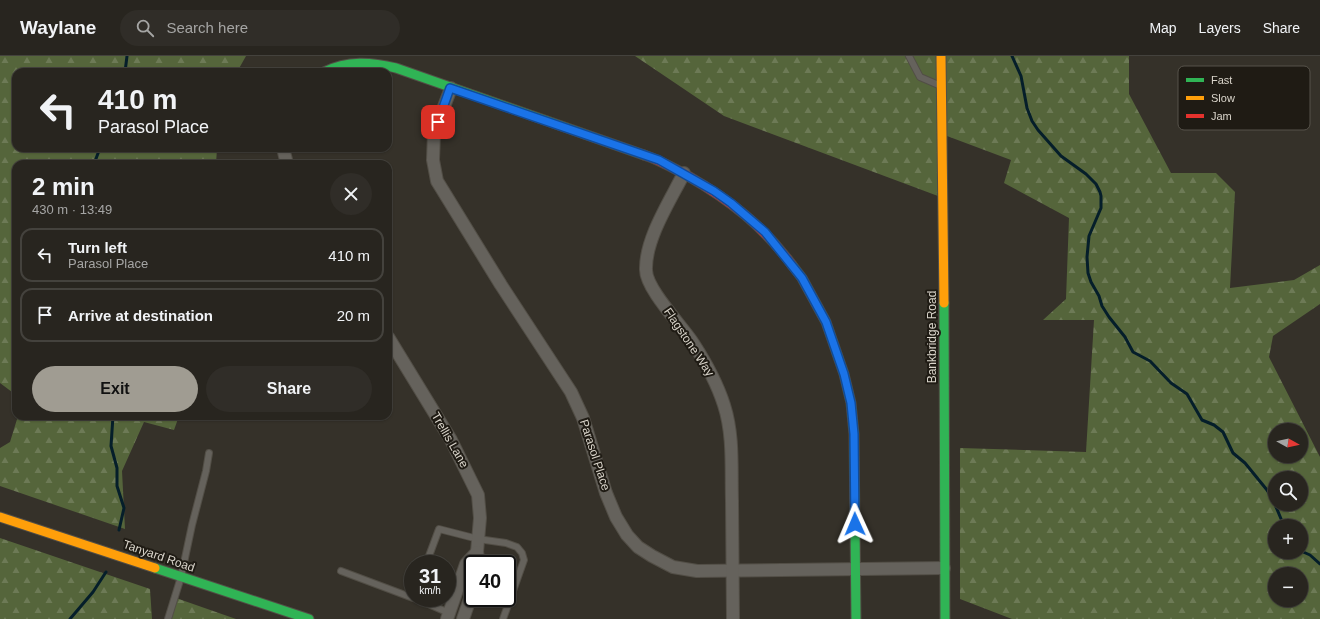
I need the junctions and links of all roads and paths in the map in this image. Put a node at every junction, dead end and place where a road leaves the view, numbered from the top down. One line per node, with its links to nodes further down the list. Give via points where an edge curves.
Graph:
1 (909, 56): 4 (lane, via 920,77)
2 (941, 56): 4 (street, Bankbridge Road)
3 (331, 68): 5 (street, via 349,62 375,62)
4 (942, 87): 14 (street, Bankbridge Road)
5 (450, 88): 6 (street, via 659,160); 15 (street, Parasol Place, via 434,134 433,160 437,181 570,392 583,418 616,517 638,547 673,567 697,571)
6 (684, 173): 13 (street, via 731,203 765,232 802,278 826,322 851,403 854,434); 15 (street, Flagstone Way, via 651,239 646,272 652,288 713,376 724,407 731,438)
7 (392, 344): 10 (street, Trellis Lane, via 451,440 478,495)
8 (209, 454): 18 (lane)
9 (0, 517): 18 (street, Tanyard Road)
10 (478, 539): 11 (lane, via 439,529); 12 (street, Trellis Lane); 26 (lane, via 506,543 518,547 522,553 524,560)
11 (429, 555)
12 (478, 555)
13 (856, 568): 14 (street, Parasol Place); 15 (street, Parasol Place); 28 (street)
14 (944, 568): 29 (street, Bankbridge Road)
15 (734, 569): 27 (street, Flagstone Way)
16 (464, 570): 22 (street, Trellis Lane)
17 (341, 572): 19 (lane)
18 (181, 577): 23 (lane); 24 (street, Tanyard Road)
19 (404, 594)
20 (431, 607): 22 (lane)
21 (467, 607): 25 (street)
22 (448, 616)
23 (168, 619)
24 (309, 619)
25 (463, 619)
26 (503, 619)
27 (733, 619)
28 (856, 619)
29 (945, 619)

